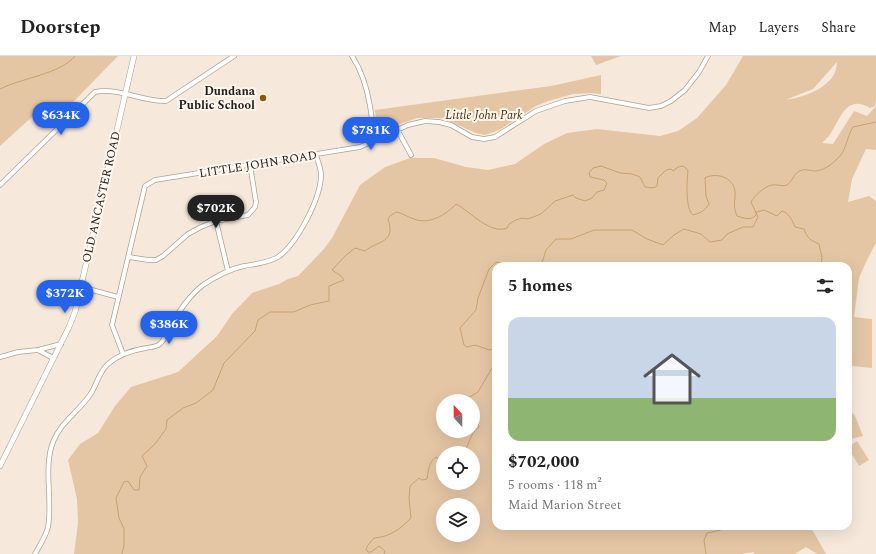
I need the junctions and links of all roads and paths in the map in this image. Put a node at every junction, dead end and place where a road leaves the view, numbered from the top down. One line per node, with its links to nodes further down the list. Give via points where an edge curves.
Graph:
1 (133, 56): 5 (street, OLD ANCASTER ROAD)
2 (234, 56): 5 (street, via 166,101)
3 (352, 56): 7 (street, via 365,84)
4 (708, 56): 6 (street, LITTLE JOHN ROAD, via 685,90 661,106 649,108 590,97 565,100 536,111 494,137 484,139 472,137 450,125 433,121 417,122)
5 (125, 94): 11 (street, via 103,90 95,92); 15 (street, OLD ANCASTER ROAD)
6 (397, 129): 7 (street, LITTLE JOHN ROAD); 9 (street)
7 (377, 139): 8 (street, LITTLE JOHN ROAD, via 360,147)
8 (316, 155): 10 (street, LITTLE JOHN ROAD); 14 (street, via 321,175 320,186 317,198 296,238 278,257)
9 (411, 155)
10 (250, 165): 12 (street, via 255,207 248,215); 13 (street, LITTLE JOHN ROAD, via 150,182 145,186)
11 (0, 185)
12 (216, 221): 13 (street, via 188,234 156,260); 14 (street)
13 (129, 257): 16 (street, LITTLE JOHN ROAD)
14 (228, 271): 19 (street, via 201,286 190,297 160,344 153,348)
15 (81, 287): 16 (street); 17 (street, OLD ANCASTER ROAD, via 75,312)
16 (118, 297): 19 (street, LITTLE JOHN ROAD, via 112,325)
17 (61, 344): 18 (street); 21 (street, OLD ANCASTER ROAD)
18 (38, 350): 20 (street); 21 (street)
19 (123, 354): 23 (street, via 100,373 90,394 57,432 50,455 48,527)
20 (0, 357)
21 (53, 358): 22 (street, OLD ANCASTER ROAD)
22 (0, 466)
23 (35, 554)

